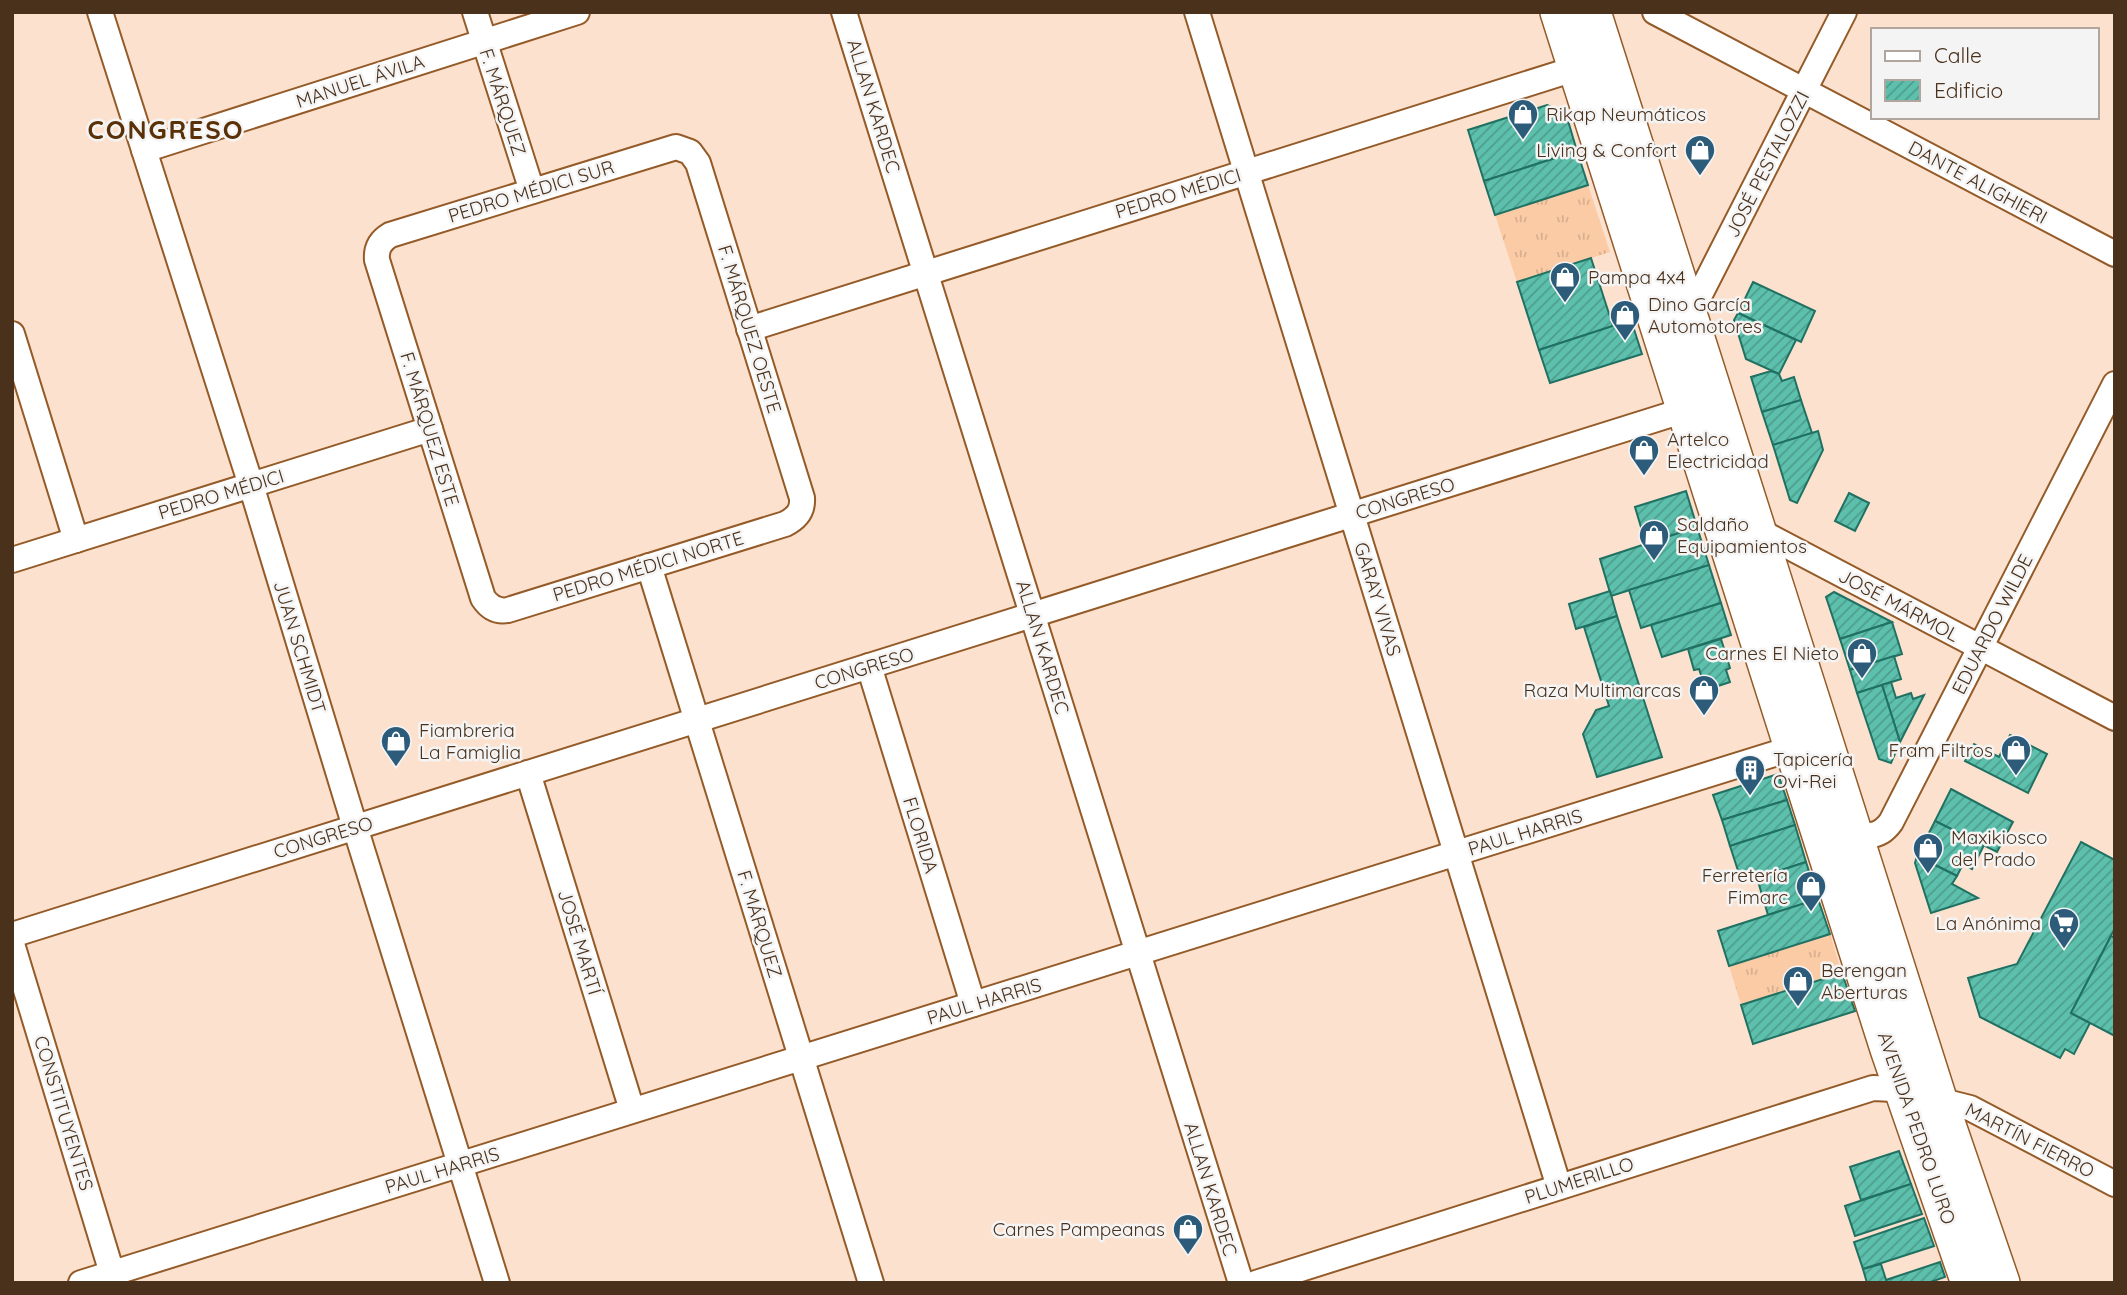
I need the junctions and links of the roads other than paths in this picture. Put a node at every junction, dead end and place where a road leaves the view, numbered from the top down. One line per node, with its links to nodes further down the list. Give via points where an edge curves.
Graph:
1 (100, 12): 13 (street, JUAN SCHMIDT)
2 (475, 12): 10 (street, F. MÁRQUEZ)
3 (577, 12): 10 (street, MANUEL ÁVILA)
4 (844, 12): 19 (street, ALLAN KARDEC)
5 (1197, 12): 15 (street, GARAY VIVAS)
6 (1559, 12): 11 (main road, AVENIDA PEDRO LURO)
7 (1592, 12): 11 (main road, AVENIDA PEDRO LURO)
8 (1655, 12): 12 (street, DANTE ALIGHIERI)
9 (1844, 12): 12 (street, JOSÉ PESTALOZZI)
10 (484, 41): 13 (street, MANUEL ÁVILA); 16 (street, F. MÁRQUEZ)
11 (1592, 63): 15 (street, PEDRO MÉDICI); 20 (main road, AVENIDA PEDRO LURO); 24 (main road, AVENIDA PEDRO LURO)
12 (1804, 90): 18 (street, DANTE ALIGHIERI); 20 (street, JOSÉ PESTALOZZI)
13 (144, 150): 26 (street, JUAN SCHMIDT)
14 (687, 150): 16 (street, PEDRO MÉDICI SUR, via 669,148); 21 (street, F. MÁRQUEZ OESTE, via 698,163)
15 (1246, 172): 19 (street, PEDRO MÉDICI); 28 (street, GARAY VIVAS)
16 (532, 191): 17 (street, PEDRO MÉDICI SUR, via 390,236)
17 (379, 246): 25 (street, F. MÁRQUEZ ESTE, via 377,261)
18 (2115, 254)
19 (926, 273): 21 (street, PEDRO MÉDICI); 34 (street, ALLAN KARDEC)
20 (1689, 316): 24 (main road, AVENIDA PEDRO LURO)
21 (749, 329): 27 (street, F. MÁRQUEZ OESTE, via 802,498)
22 (12, 334): 30 (street)
23 (2115, 384): 35 (street, EDUARDO WILDE)
24 (1701, 405): 28 (street, CONGRESO); 29 (main road, AVENIDA PEDRO LURO); 39 (main road, AVENIDA PEDRO LURO)
25 (429, 429): 26 (street, PEDRO MÉDICI); 33 (street, F. MÁRQUEZ ESTE, via 483,598)
26 (251, 485): 30 (street, PEDRO MÉDICI); 42 (street, JUAN SCHMIDT)
27 (800, 512): 32 (street, PEDRO MÉDICI NORTE, via 785,524)
28 (1352, 514): 34 (street, CONGRESO); 43 (street, GARAY VIVAS)
29 (1757, 530): 35 (street, JOSÉ MÁRMOL); 41 (main road, AVENIDA PEDRO LURO)
30 (76, 540): 31 (street, PEDRO MÉDICI)
31 (12, 560)
32 (649, 566): 33 (street, PEDRO MÉDICI NORTE, via 508,610); 38 (street, F. MÁRQUEZ)
33 (493, 608)
34 (1032, 615): 36 (street, CONGRESO); 46 (street, ALLAN KARDEC)
35 (1980, 647): 37 (street, JOSÉ MÁRMOL); 41 (street, EDUARDO WILDE, via 1888,826 1867,836)
36 (869, 666): 38 (street, CONGRESO); 47 (street, FLORIDA)
37 (2115, 718)
38 (696, 720): 40 (street, CONGRESO); 48 (street, F. MÁRQUEZ)
39 (1793, 748): 41 (street); 43 (street, PAUL HARRIS); 49 (main road, AVENIDA PEDRO LURO)
40 (528, 773): 42 (street, CONGRESO); 51 (street, JOSÉ MARTÍ)
41 (1852, 826): 50 (main road, AVENIDA PEDRO LURO)
42 (355, 827): 44 (street, CONGRESO); 52 (street, JUAN SCHMIDT)
43 (1456, 853): 46 (street, PAUL HARRIS); 54 (street, GARAY VIVAS)
44 (12, 935)
45 (12, 944): 55 (street, CONSTITUYENTES)
46 (1138, 953): 47 (street, PAUL HARRIS); 59 (street, ALLAN KARDEC)
47 (973, 1004): 48 (street, PAUL HARRIS)
48 (801, 1058): 51 (street, PAUL HARRIS); 58 (street, F. MÁRQUEZ)
49 (1903, 1091): 50 (street, MARTÍN FIERRO); 54 (street, PLUMERILLO, via 1862,1090); 61 (main road, AVENIDA PEDRO LURO)
50 (1938, 1099): 53 (street, MARTÍN FIERRO, via 1980,1112); 62 (main road, AVENIDA PEDRO LURO)
51 (632, 1110): 52 (street, PAUL HARRIS)
52 (460, 1164): 55 (street, PAUL HARRIS); 56 (street, JUAN SCHMIDT)
53 (2115, 1184)
54 (1559, 1186): 60 (street, PLUMERILLO)
55 (113, 1278): 57 (street, PAUL HARRIS)
56 (494, 1282)
57 (81, 1283)
58 (870, 1283)
59 (1241, 1283)
60 (1256, 1283)
61 (1970, 1283)
62 (2001, 1283)

